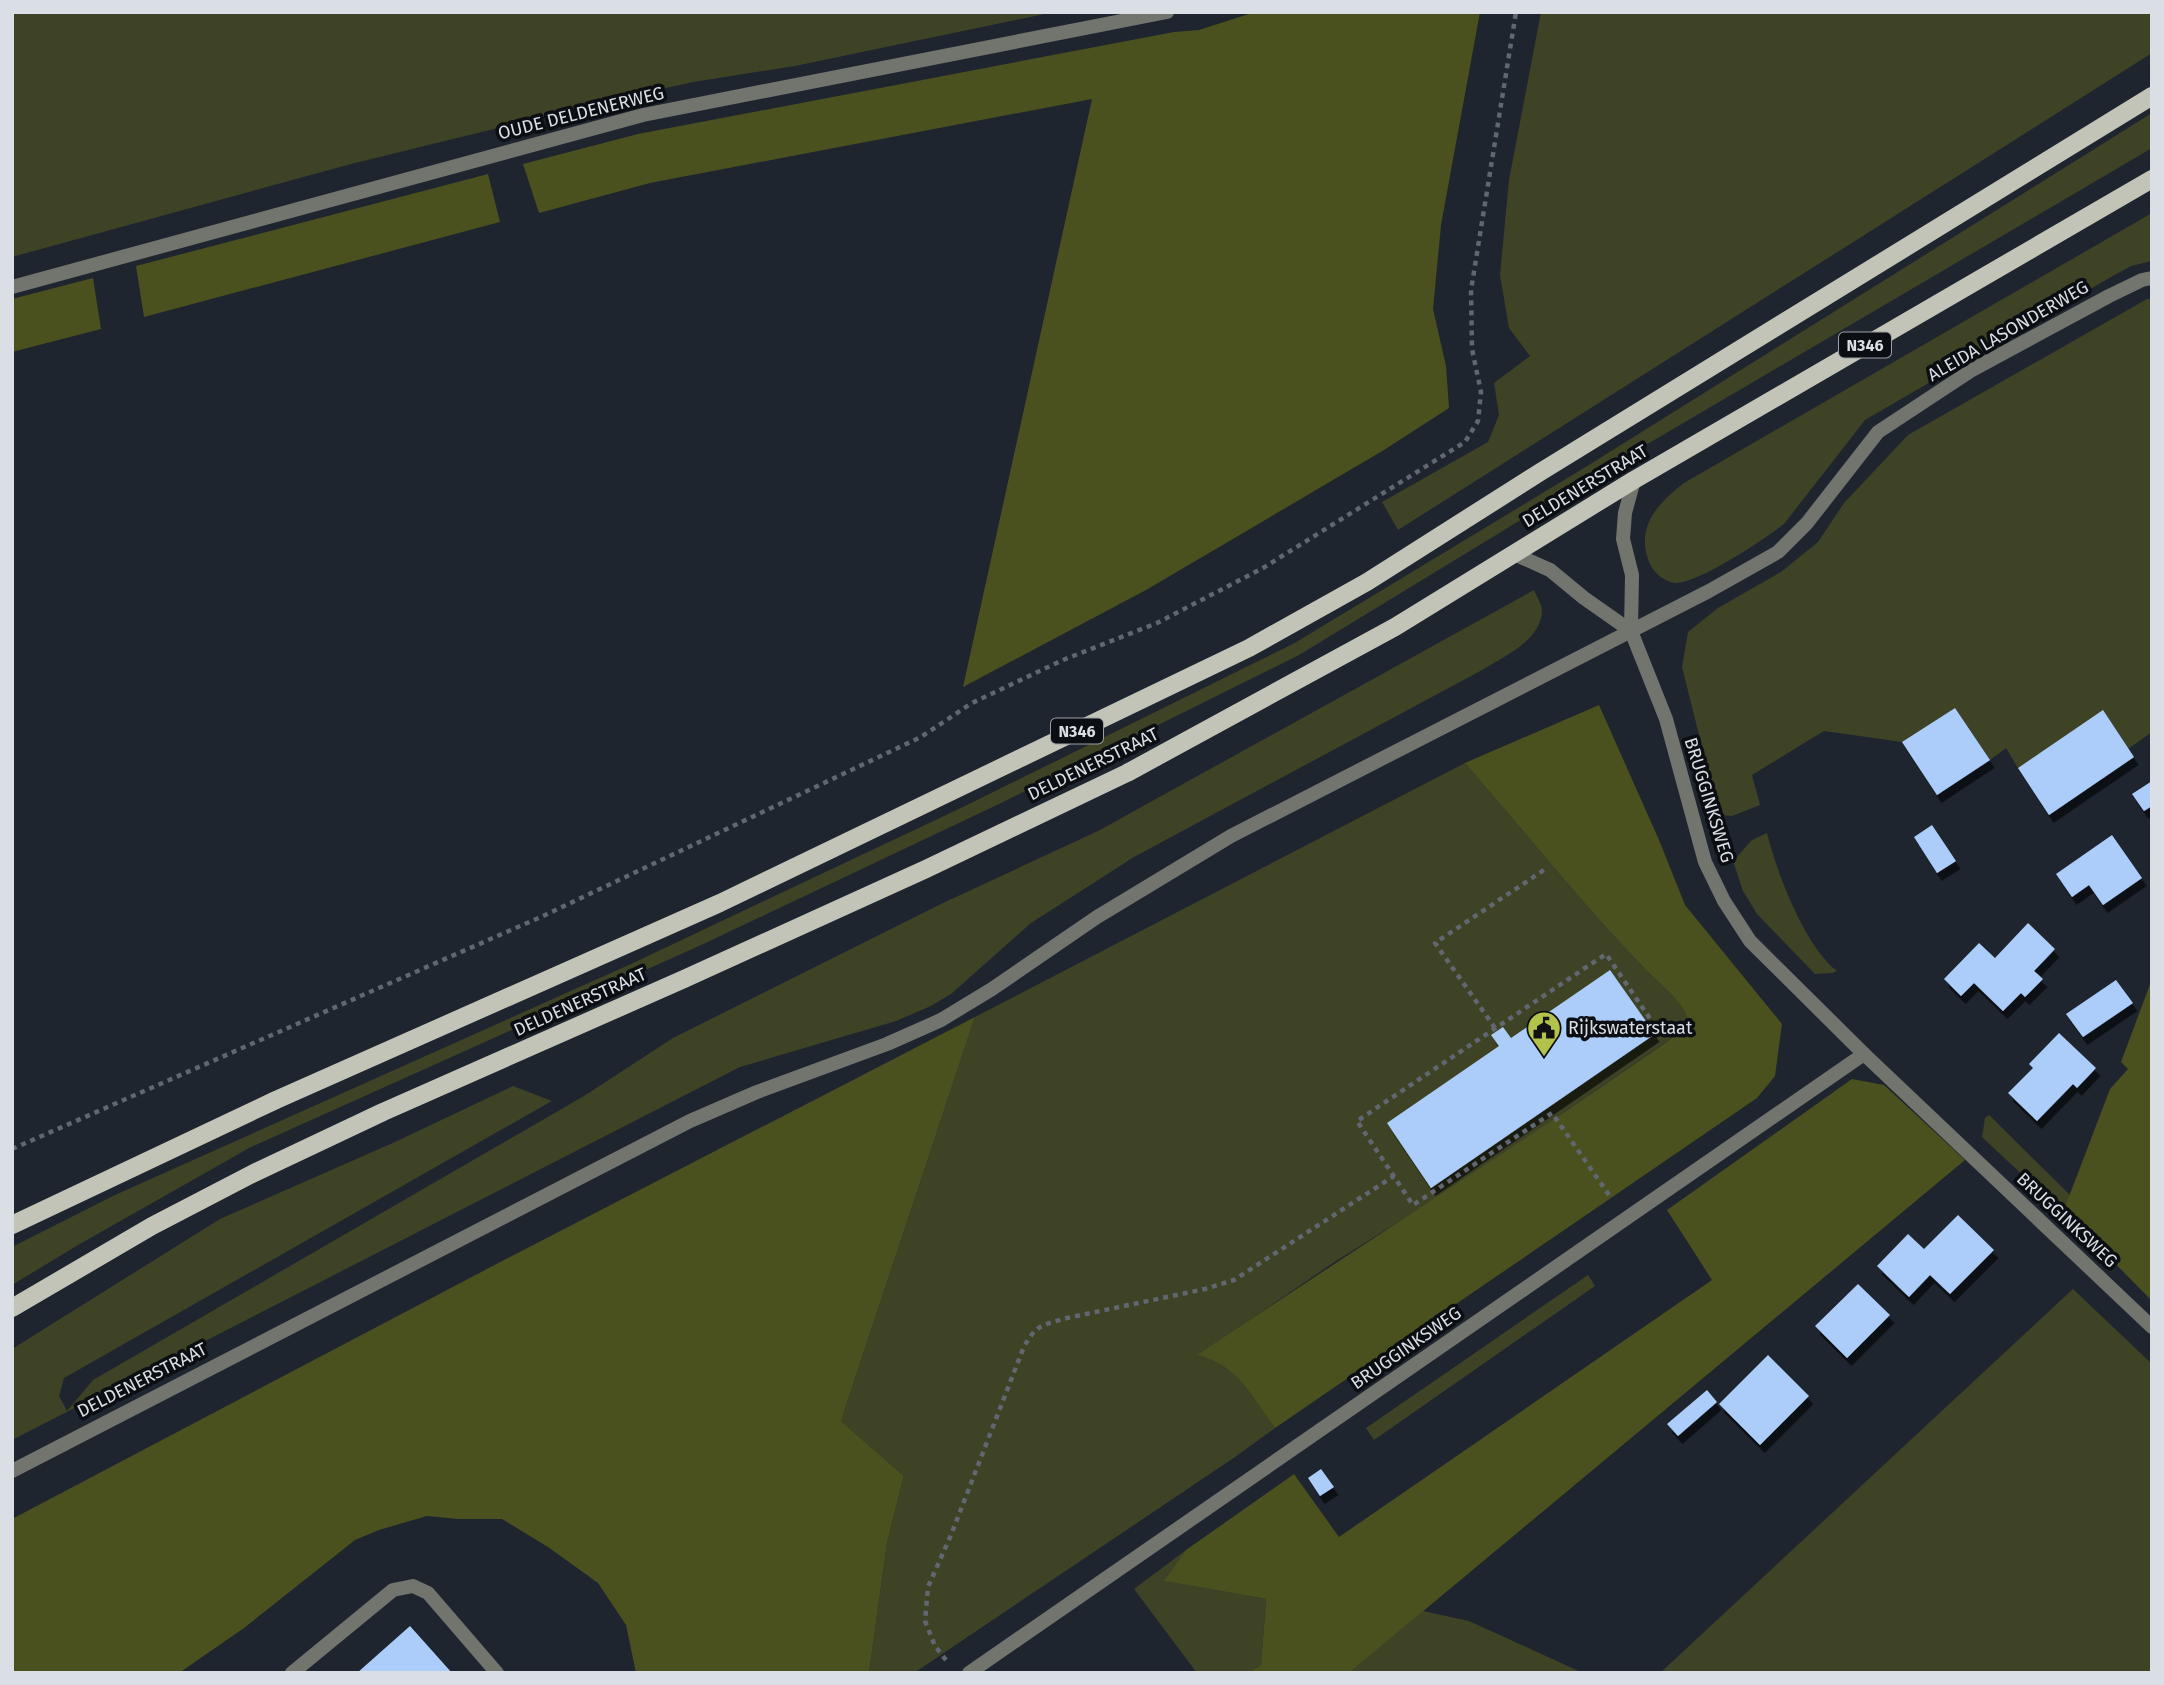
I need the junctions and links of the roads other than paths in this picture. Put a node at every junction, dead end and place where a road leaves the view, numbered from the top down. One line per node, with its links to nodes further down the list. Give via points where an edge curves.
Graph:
1 (1167, 12): 7 (street, OUDE DELDENERWEG, via 643,115)
2 (2152, 85): 4 (main road, DELDENERSTRAAT / N346)
3 (2152, 96): 4 (main road, DELDENERSTRAAT / N346)
4 (2087, 135): 12 (main road, DELDENERSTRAAT / N346, via 1367,582 1249,648 720,903 276,1100)
5 (2152, 179): 8 (main road, DELDENERSTRAAT / N346)
6 (2152, 278): 10 (street, ALEIDA LASONDERWEG, via 2109,296 1972,370 1878,432 1807,523 1778,552)
7 (12, 287)
8 (1634, 480): 9 (main road, DELDENERSTRAAT / N346); 10 (street, BRUGGINKSWEG, via 1623,539 1632,575)
9 (1514, 554): 10 (street, via 1550,570); 13 (main road, DELDENERSTRAAT / N346, via 1384,633 1127,773 926,869 254,1173)
10 (1631, 631): 11 (street, BRUGGINKSWEG, via 1665,719 1705,862 1724,901 1750,941); 15 (street, DELDENERSTRAAT, via 1231,836 941,1020 690,1121)
11 (1864, 1054): 14 (street, BRUGGINKSWEG); 18 (street, BRUGGINKSWEG)
12 (12, 1225)
13 (12, 1308)
14 (2152, 1327)
15 (12, 1471)
16 (292, 1673): 17 (street, via 393,1590 413,1586 428,1593)
17 (497, 1673)
18 (969, 1673)

